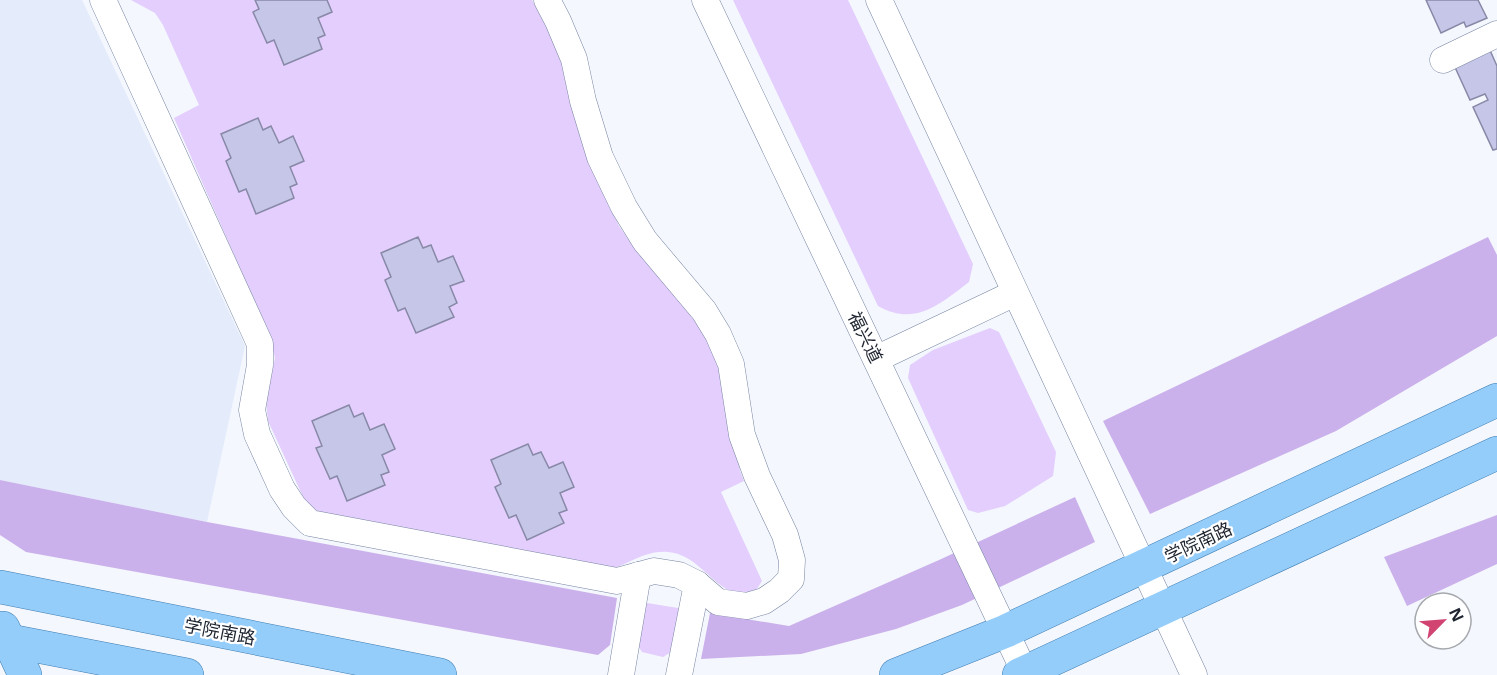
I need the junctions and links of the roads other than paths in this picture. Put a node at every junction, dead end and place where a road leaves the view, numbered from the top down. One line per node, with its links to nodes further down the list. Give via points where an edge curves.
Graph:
1 (103, 0): 12 (street, via 260,344 252,410 257,434 294,507 310,523 325,527 617,581)
2 (547, 0): 13 (street, via 574,58 600,157 624,207 645,241 704,311 718,334 731,364 742,435 792,560 790,579 764,601 747,606 718,602)
3 (705, 0): 8 (street, 福兴道)
4 (879, 0): 7 (street)
5 (1497, 34): 6 (street)
6 (1443, 60)
7 (1015, 293): 8 (street); 11 (street)
8 (876, 359): 16 (street, 福兴道)
9 (1497, 400): 11 (main road, 学院南路)
10 (1497, 453): 15 (main road)
11 (1144, 568): 15 (street); 16 (main road, 学院南路)
12 (638, 575): 13 (street, via 654,571 679,575); 22 (street)
13 (697, 584): 23 (street)
14 (0, 587): 21 (main road, 学院南路)
15 (1162, 607): 18 (main road); 25 (street)
16 (1006, 631): 18 (street, 福兴道); 24 (main road, 学院南路)
17 (3, 634): 19 (main road); 20 (main road)
18 (1023, 674)
19 (26, 675)
20 (187, 675)
21 (440, 675)
22 (621, 675)
23 (679, 675)
24 (896, 675)
25 (1194, 675)

